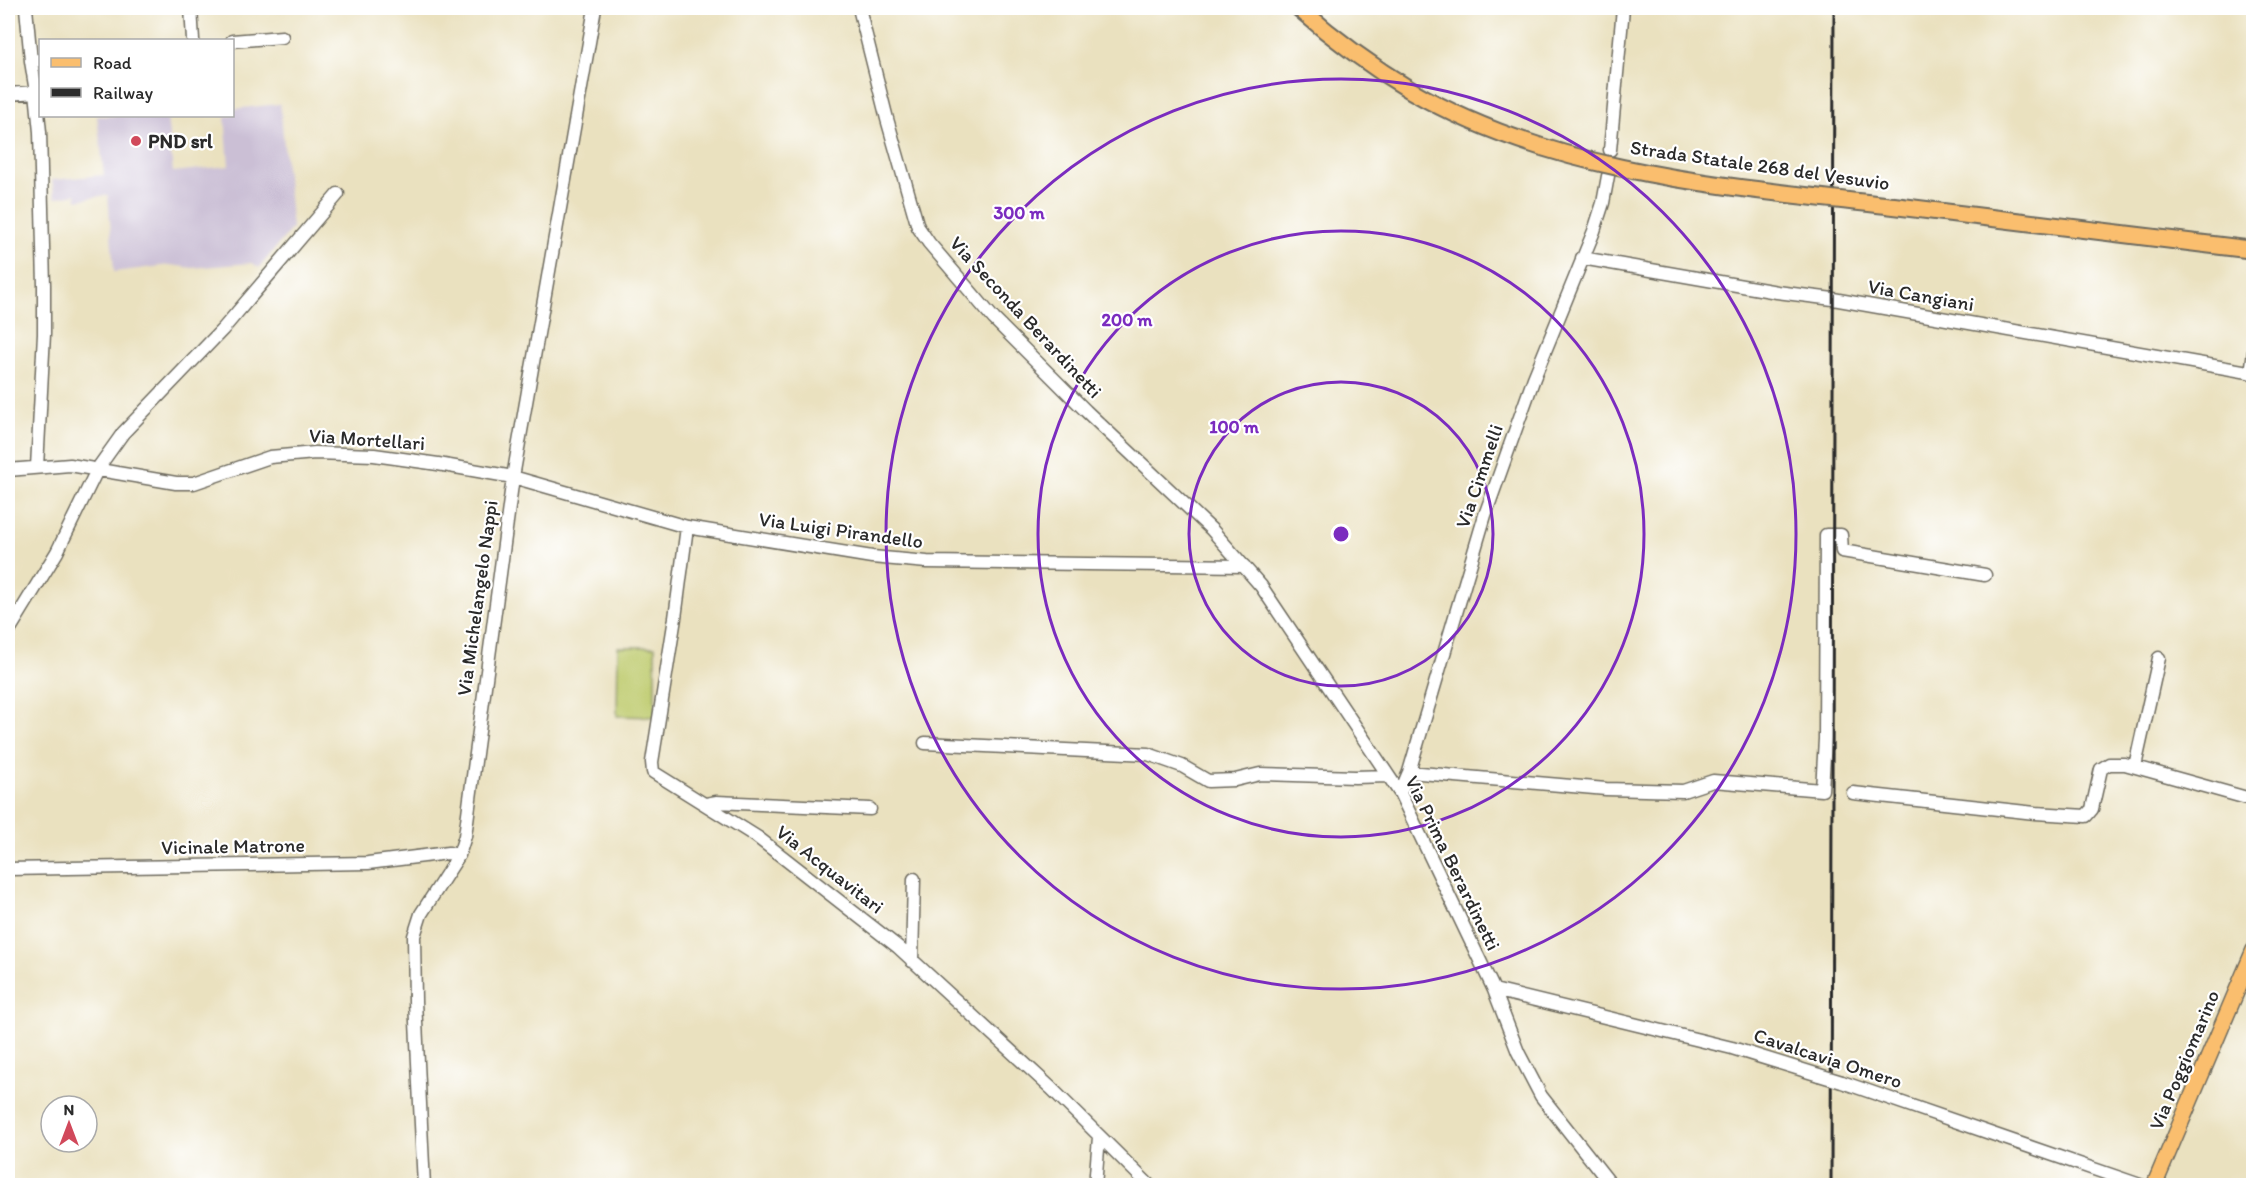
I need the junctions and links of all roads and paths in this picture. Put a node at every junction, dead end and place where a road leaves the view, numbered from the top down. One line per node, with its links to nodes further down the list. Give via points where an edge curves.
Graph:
1 (26, 8): 10 (street)
2 (191, 8): 8 (street)
3 (595, 8): 23 (street, Via Michelangelo Nappi)
4 (859, 8): 25 (street, Via Seconda Berardinetti, via 918,227 994,319 1212,530)
5 (1299, 8): 16 (highway, Strada Statale 268 del Vesuvio, bridge, via 1356,55 1413,92 1509,135 1585,158 1712,183)
6 (1623, 8): 13 (street)
7 (282, 37): 9 (street)
8 (193, 39)
9 (234, 41)
10 (36, 60): 11 (street)
11 (36, 92): 12 (street); 20 (street, via 44,285)
12 (8, 94)
13 (1610, 150)
14 (1608, 176): 17 (street, Via Cimmelli, via 1603,203)
15 (338, 194): 21 (street, via 223,329 123,433)
16 (2253, 250)
17 (1582, 258): 19 (street, Via Cangiani); 31 (street, Via Cimmelli, via 1485,515)
18 (2253, 351): 19 (street)
19 (2252, 373)
20 (37, 467): 21 (street, Via Mortellari); 22 (street, Via Mortellari)
21 (98, 468): 23 (street, Via Mortellari, via 194,483 270,457 315,453 374,455); 27 (street, via 57,552)
22 (8, 470)
23 (513, 477): 24 (street, Via Luigi Pirandello); 38 (street, Via Michelangelo Nappi, via 465,836)
24 (687, 526): 25 (street, Via Luigi Pirandello, via 872,557 927,562); 36 (street, Via Acquavitari, via 652,762 653,772 659,778)
25 (1244, 566): 32 (street, Via Prima Berardinetti, via 1323,675)
26 (1985, 575): 31 (street, via 1842,551 1841,536 1826,535 1822,790 1713,781 1683,791 1606,789)
27 (8, 632)
28 (2159, 658): 30 (street)
29 (925, 742): 32 (street, via 1148,754 1182,766 1208,781 1260,774)
30 (2135, 766): 33 (street, via 2109,764 2101,769 2092,809 2086,816); 35 (street)
31 (1409, 772): 34 (street, Via Cimmelli)
32 (1388, 776): 34 (street, Via Prima Berardinetti)
33 (1853, 793)
34 (1400, 794): 43 (street, Via Prima Berardinetti)
35 (2253, 800)
36 (706, 804): 37 (street); 42 (street, Via Acquavitari, via 776,851)
37 (870, 809)
38 (459, 855): 39 (street, Vicinale Matrone, via 347,863); 45 (street, Via Michelangelo Nappi, via 422,914 414,936)
39 (8, 869)
40 (914, 879): 42 (street)
41 (2253, 950): 50 (main road, Via Poggiomarino)
42 (912, 961): 44 (street, Via Acquavitari)
43 (1494, 990): 48 (street, Via Prima Berardinetti, via 1518,1052 1541,1096); 49 (street, Cavalcavia Omero, bridge, via 1740,1050)
44 (1099, 1137): 46 (street); 47 (street, Via Acquavitari)
45 (424, 1185)
46 (1095, 1185)
47 (1150, 1185)
48 (1612, 1185)
49 (2142, 1185)
50 (2154, 1185)

